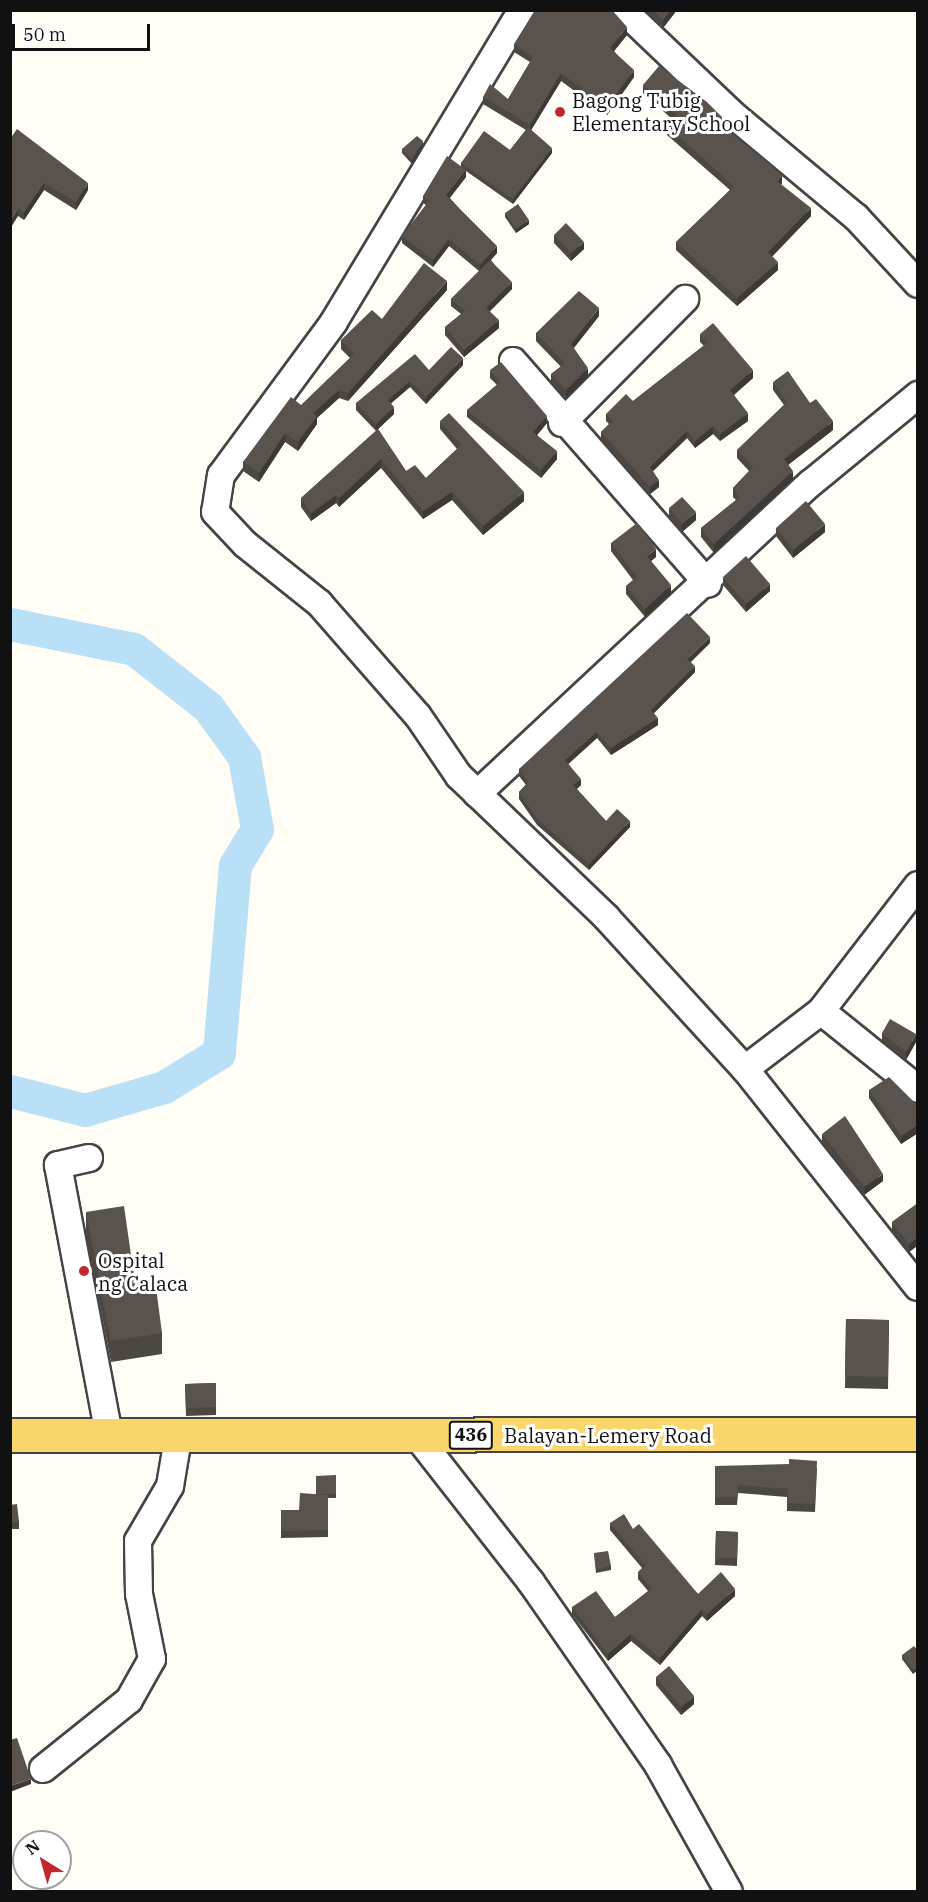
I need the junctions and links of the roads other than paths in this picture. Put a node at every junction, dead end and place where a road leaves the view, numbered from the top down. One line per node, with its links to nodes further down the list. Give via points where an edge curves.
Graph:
1 (522, 10): 9 (street, via 334,322 221,475 215,512 244,544 319,603)
2 (623, 10): 3 (street, via 731,113 856,218)
3 (918, 284)
4 (685, 299): 7 (street)
5 (513, 361): 7 (street)
6 (918, 395): 8 (street, via 811,483)
7 (562, 423): 8 (street)
8 (708, 584): 9 (street)
9 (477, 794): 12 (street, via 606,917)
10 (918, 885): 11 (street)
11 (821, 1011): 12 (street); 13 (street)
12 (745, 1069): 15 (street)
13 (918, 1089)
14 (89, 1158): 17 (street, via 58,1165)
15 (918, 1287)
16 (179, 1433): 17 (main road, Balayan-Lemery Road / 436); 20 (main road, Balayan-Lemery Road / 436); 21 (street, via 170,1486 138,1540 139,1594 152,1659 129,1700)
17 (109, 1434): 19 (main road, Balayan-Lemery Road / 436)
18 (918, 1434): 20 (main road, Balayan-Lemery Road / 436)
19 (17, 1435)
20 (416, 1435): 22 (street, via 531,1582 651,1755)
21 (43, 1769)
22 (729, 1892)

